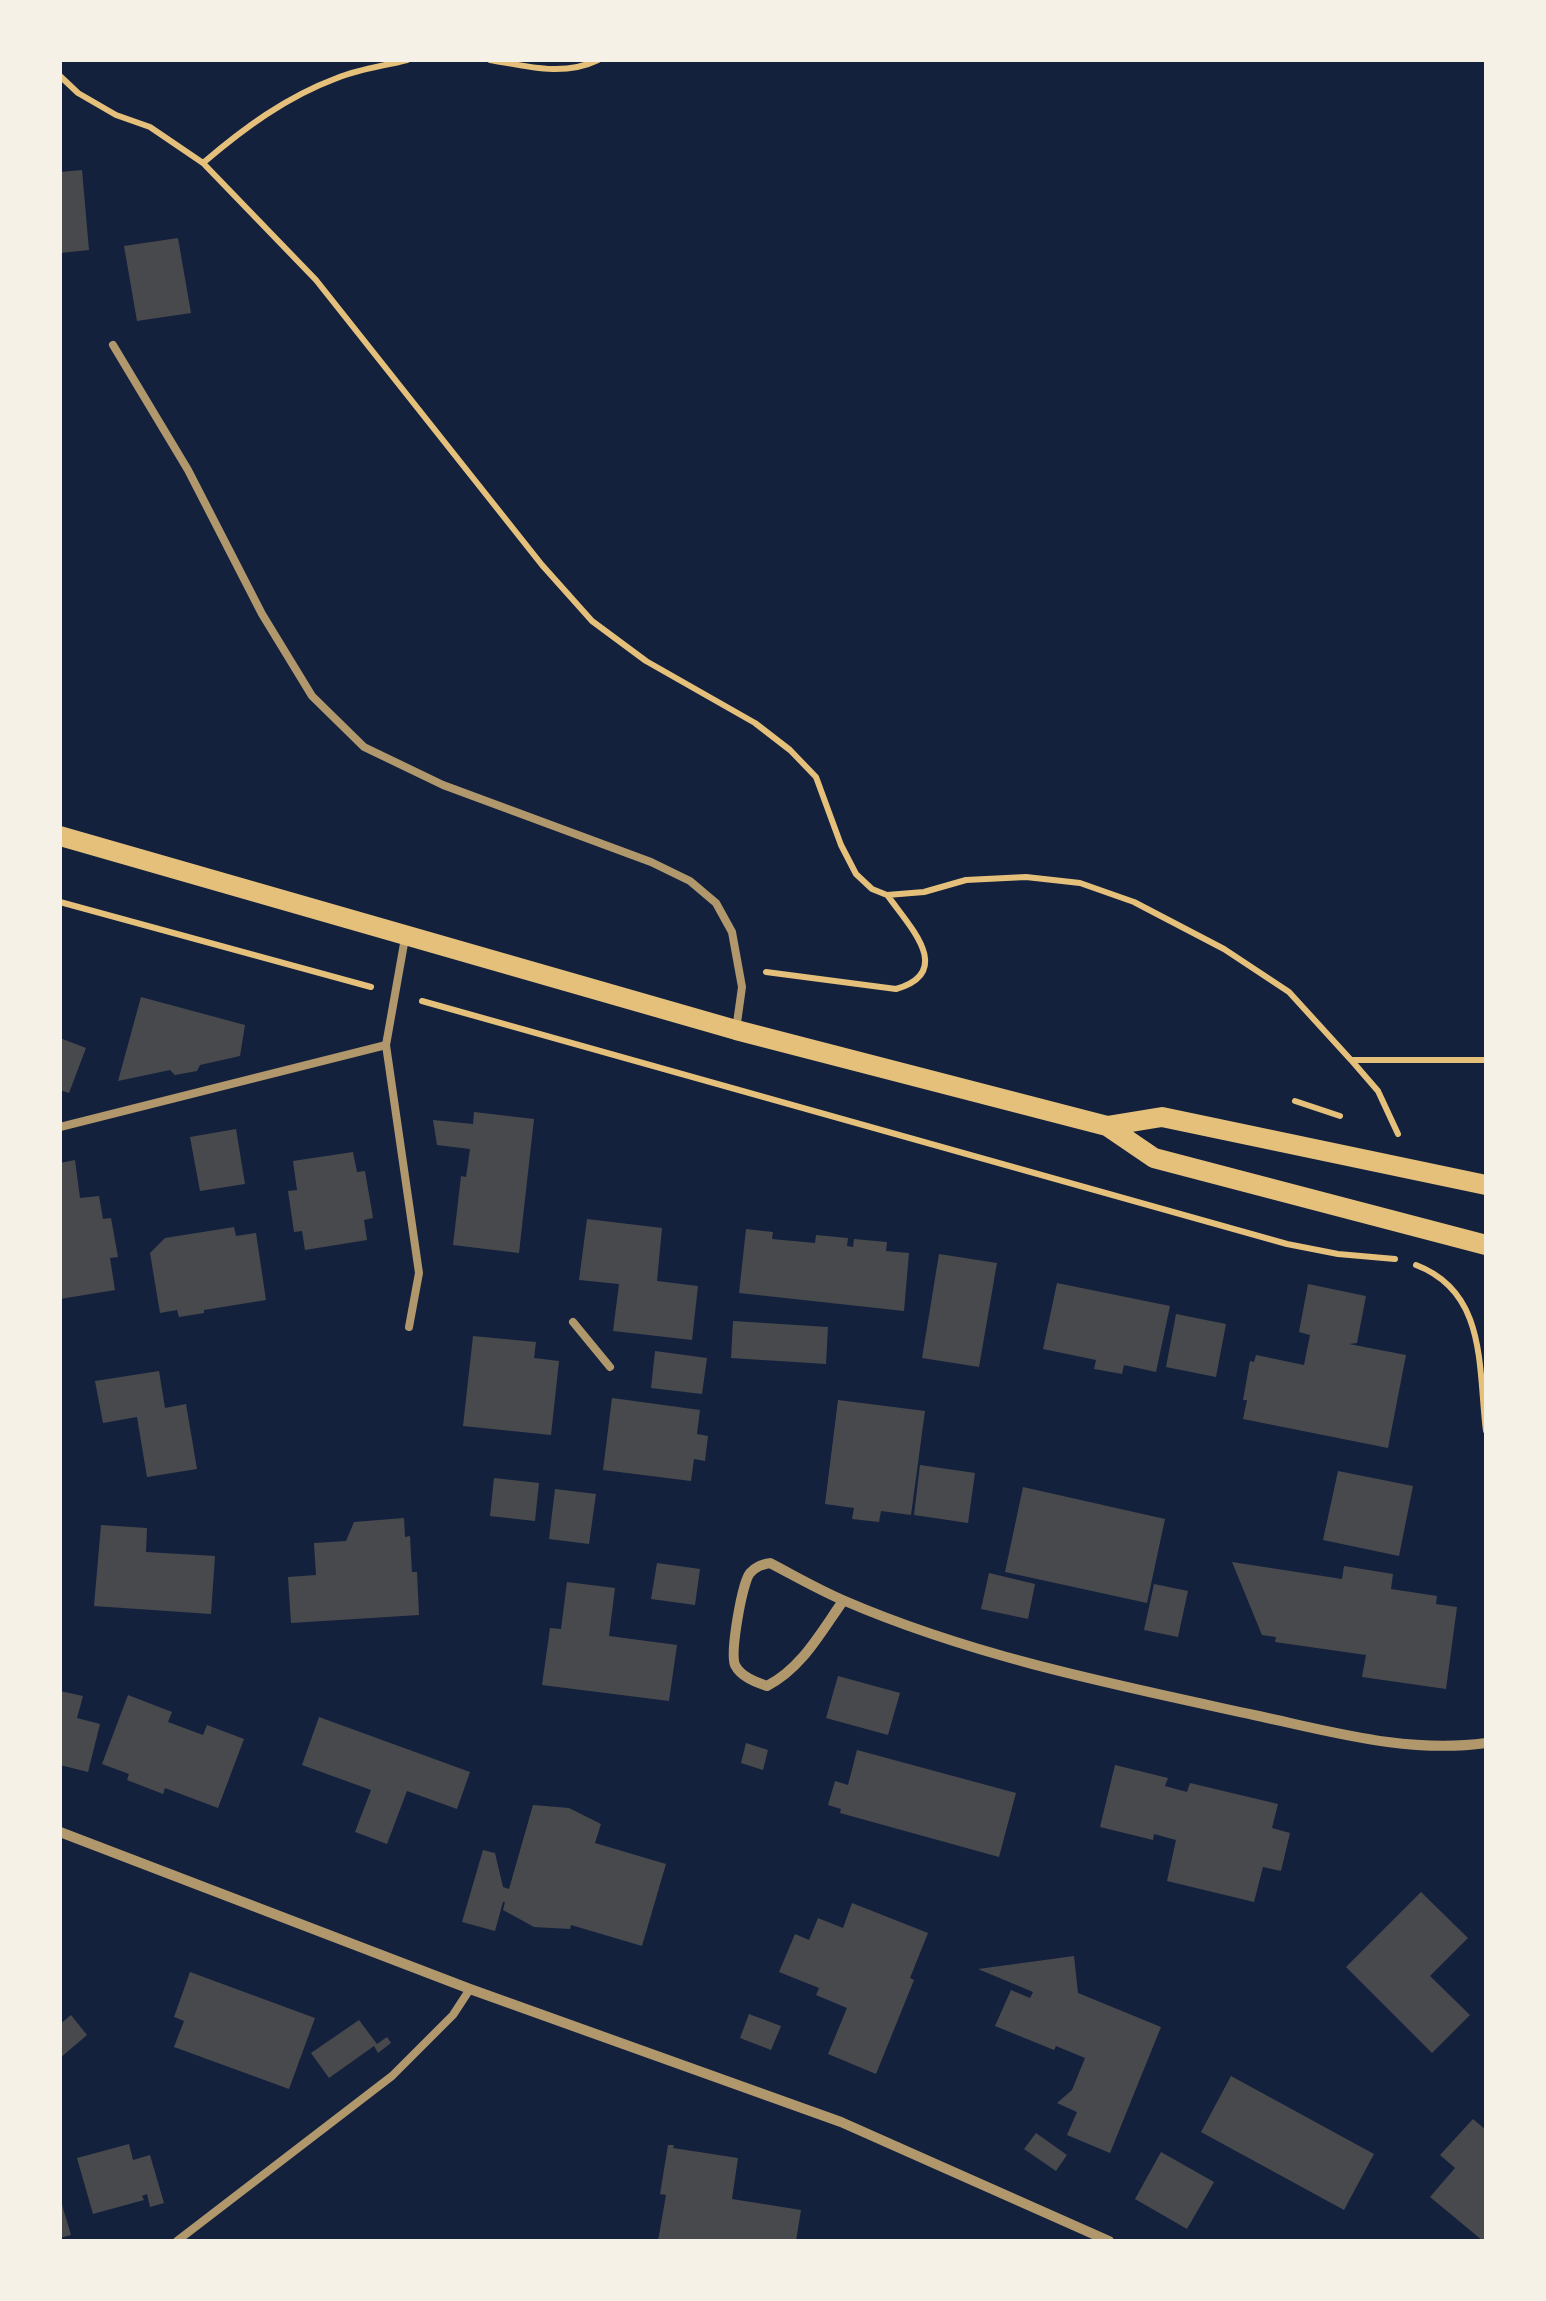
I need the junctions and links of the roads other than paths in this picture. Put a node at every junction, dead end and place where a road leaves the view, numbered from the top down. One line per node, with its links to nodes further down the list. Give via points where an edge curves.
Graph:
1 (113, 345): 4 (lane, via 312,696 364,747 690,881 716,903 732,932 742,987)
2 (60, 836): 3 (main road)
3 (406, 934): 4 (main road); 5 (lane)
4 (736, 1030): 6 (main road)
5 (386, 1045): 7 (lane); 11 (lane, via 419,1273)
6 (1107, 1126): 8 (main road, via 1162,1117); 9 (main road, via 1154,1158)
7 (60, 1127)
8 (1486, 1185)
9 (1486, 1245)
10 (573, 1322): 12 (lane)
11 (409, 1327)
12 (610, 1367)
13 (843, 1601): 13 (street, via 770,1563 756,1566 746,1576 735,1664 767,1686 783,1678); 14 (street, via 963,1644 1121,1686 1387,1743)
14 (1486, 1743)
15 (60, 1832): 16 (street)
16 (470, 1989): 17 (lane, via 453,2016 392,2076); 18 (street, via 841,2122)
17 (178, 2241)
18 (1109, 2241)

